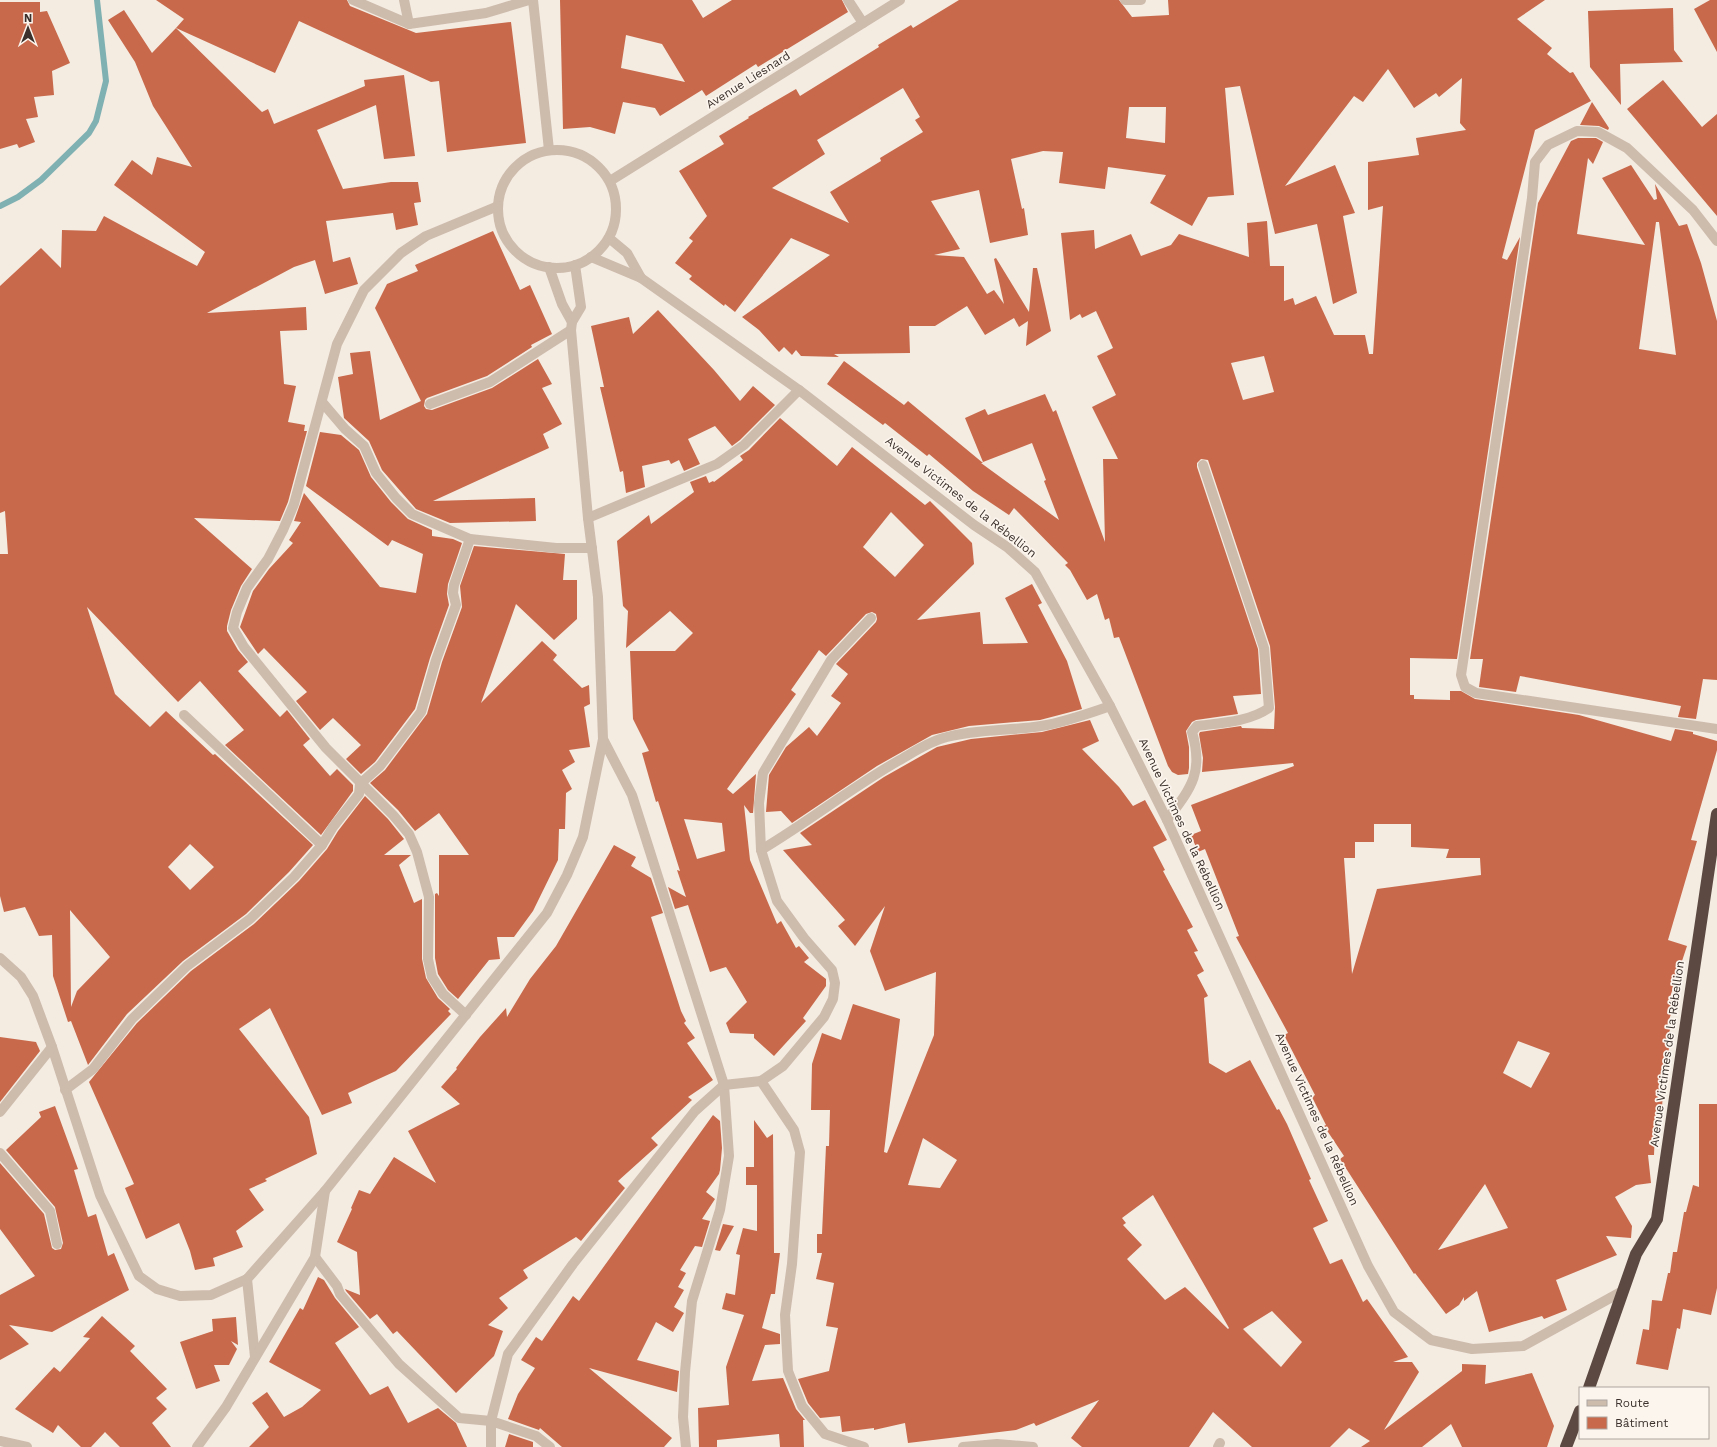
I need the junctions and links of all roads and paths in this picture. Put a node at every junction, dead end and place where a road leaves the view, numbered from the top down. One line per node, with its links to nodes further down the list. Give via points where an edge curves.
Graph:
1 (353, 0): 10 (street)
2 (404, 0): 10 (street)
3 (529, 0): 10 (street, via 486,13)
4 (533, 0): 11 (street)
5 (848, 0): 9 (street)
6 (900, 0): 9 (street, Avenue Liesnard)
7 (1125, 0): 8 (street)
8 (1141, 0)
9 (863, 23): 12 (street, Avenue Liesnard)
10 (408, 24)
11 (549, 150): 12 (street, via 573,151 594,162); 13 (street, via 530,156 513,169 502,186)
12 (610, 181): 14 (street, via 616,200 616,220)
13 (498, 206): 18 (street, via 501,228 511,246 528,260); 22 (street, via 426,236 401,253 364,290 337,344)
14 (609, 238): 16 (street); 19 (street, via 627,253)
15 (1717, 241): 31 (street, via 1693,210 1627,148 1598,132 1577,131 1548,145 1535,162 1532,198 1461,675 1464,687 1476,692)
16 (591, 257): 17 (street); 19 (street)
17 (575, 265): 18 (street); 20 (street, via 581,308)
18 (549, 267): 20 (street)
19 (641, 278): 21 (street, Avenue Victimes de la Rébellion)
20 (571, 326): 23 (street, via 490,382); 25 (street)
21 (799, 390): 25 (street, via 744,445 718,464); 29 (street, Avenue Victimes de la Rébellion, via 974,525 1007,547 1035,572)
22 (322, 402): 26 (street, via 345,429 364,446 376,473 412,514); 33 (street, via 294,504 268,559 247,588 233,628 244,646 326,748)
23 (430, 404)
24 (1203, 465): 35 (street, via 1264,648 1269,708 1261,714 1239,720 1197,726 1192,732 1198,765 1196,772 1189,791)
25 (588, 518): 27 (street)
26 (470, 539): 27 (street, via 556,548); 33 (street, via 454,585 456,606 436,660 421,712 380,766)
27 (592, 548): 32 (street, via 598,597)
28 (871, 618): 37 (street, via 831,660 763,773 759,803)
29 (1110, 706): 35 (street, Avenue Victimes de la Rébellion); 37 (street, via 1070,720 1040,726 971,732 946,737 882,770)
30 (184, 715): 36 (street)
31 (1717, 729)
32 (603, 739): 39 (street, via 583,836 567,875 547,913); 42 (street, via 632,795)
33 (360, 784): 36 (street, via 359,794); 39 (street, via 393,815 417,852 429,897 428,959 432,977 443,994)
34 (1717, 814): 50 (highway, Avenue Victimes de la Rébellion, via 1657,1219 1636,1254)
35 (1167, 820): 50 (street, Avenue Victimes de la Rébellion, via 1368,1266 1394,1312 1431,1340 1472,1349 1523,1346)
36 (322, 845): 43 (street, via 294,877 250,919 187,966 132,1019 93,1069)
37 (761, 850): 41 (street, via 777,901 832,970 835,983 834,999 824,1017 783,1066)
38 (0, 958): 40 (street, via 21,977 33,996)
39 (466, 1014): 46 (street)
40 (52, 1047): 43 (street); 44 (street)
41 (761, 1081): 42 (street); 61 (street, via 794,1130 800,1152 792,1264 785,1315 788,1371 802,1406 825,1434)
42 (724, 1085): 54 (street, via 695,1111 573,1264 508,1354); 60 (street, via 729,1156 720,1210 692,1301 683,1417)
43 (65, 1090): 49 (street, via 100,1195 139,1276 156,1289 180,1296 211,1295)
44 (0, 1112)
45 (0, 1154): 47 (street, via 50,1211)
46 (324, 1191): 48 (street); 49 (street)
47 (57, 1244)
48 (315, 1257): 51 (street); 54 (street, via 340,1294 399,1364 459,1418)
49 (247, 1278): 51 (street)
50 (1622, 1292): 52 (highway, Avenue Victimes de la Rébellion)
51 (255, 1357): 57 (street, via 226,1407)
52 (1589, 1387)
53 (1579, 1414): 64 (highway)
54 (491, 1421): 58 (street); 59 (street, via 536,1436)
55 (0, 1441): 56 (street)
56 (27, 1447)
57 (197, 1447)
58 (491, 1447)
59 (550, 1447)
60 (686, 1447)
61 (864, 1447)
62 (963, 1447): 63 (street, via 997,1444)
63 (1033, 1447)
64 (1566, 1447)

